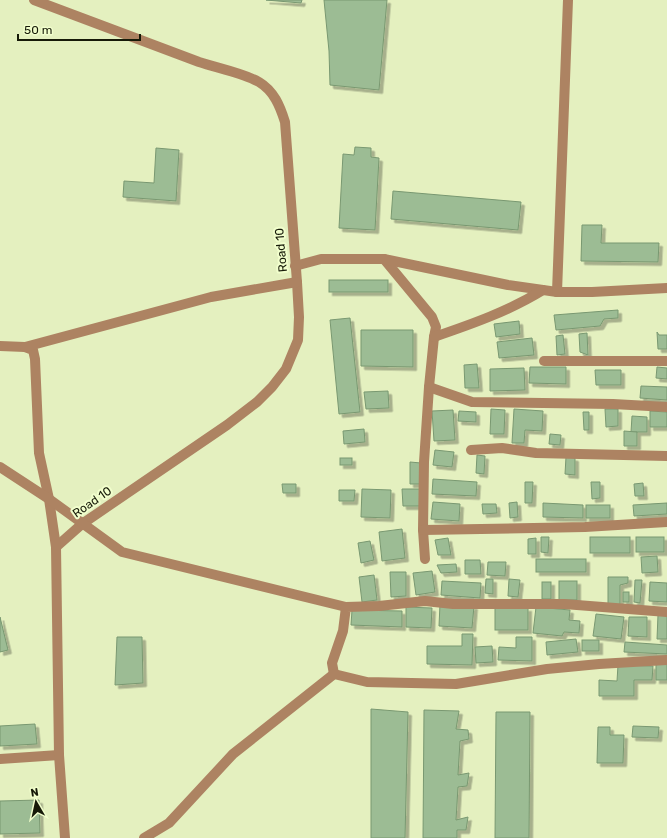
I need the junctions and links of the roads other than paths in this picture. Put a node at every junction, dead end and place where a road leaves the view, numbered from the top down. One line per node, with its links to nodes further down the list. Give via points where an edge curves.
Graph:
1 (34, 0): 4 (street, Road 10, via 215,68 260,82 268,89 279,103 285,122)
2 (568, 0): 8 (street)
3 (384, 259): 4 (street, via 321,259); 7 (street); 9 (street, via 432,317 436,326)
4 (295, 266): 5 (street, Road 10)
5 (297, 282): 11 (street, via 211,297); 21 (street, Road 10, via 298,340 286,369 272,387 227,425)
6 (667, 288): 8 (street)
7 (543, 290): 8 (street); 9 (street, via 501,313)
8 (557, 292)
9 (434, 337): 14 (street)
10 (0, 346): 11 (street)
11 (25, 347): 19 (street, via 33,350 35,359 39,454)
12 (544, 361): 13 (street)
13 (667, 361)
14 (429, 387): 15 (street, via 472,402); 22 (street)
15 (667, 407)
16 (471, 450): 17 (street, via 502,448 536,453)
17 (667, 456)
18 (0, 468): 19 (street)
19 (49, 499): 21 (street); 23 (street)
20 (667, 522): 22 (street, via 585,527)
21 (82, 524): 23 (street, Road 10); 25 (street, via 122,552)
22 (422, 530): 24 (street)
23 (56, 547): 29 (street)
24 (426, 559)
25 (346, 607): 26 (street, via 425,601 453,604 564,604); 28 (street, via 343,631 332,663)
26 (667, 612)
27 (667, 660): 28 (street, via 547,669 456,684 367,682)
28 (334, 674): 32 (street, via 233,754 169,823)
29 (60, 756): 30 (street); 31 (street)
30 (0, 759)
31 (65, 838)
32 (144, 838)

